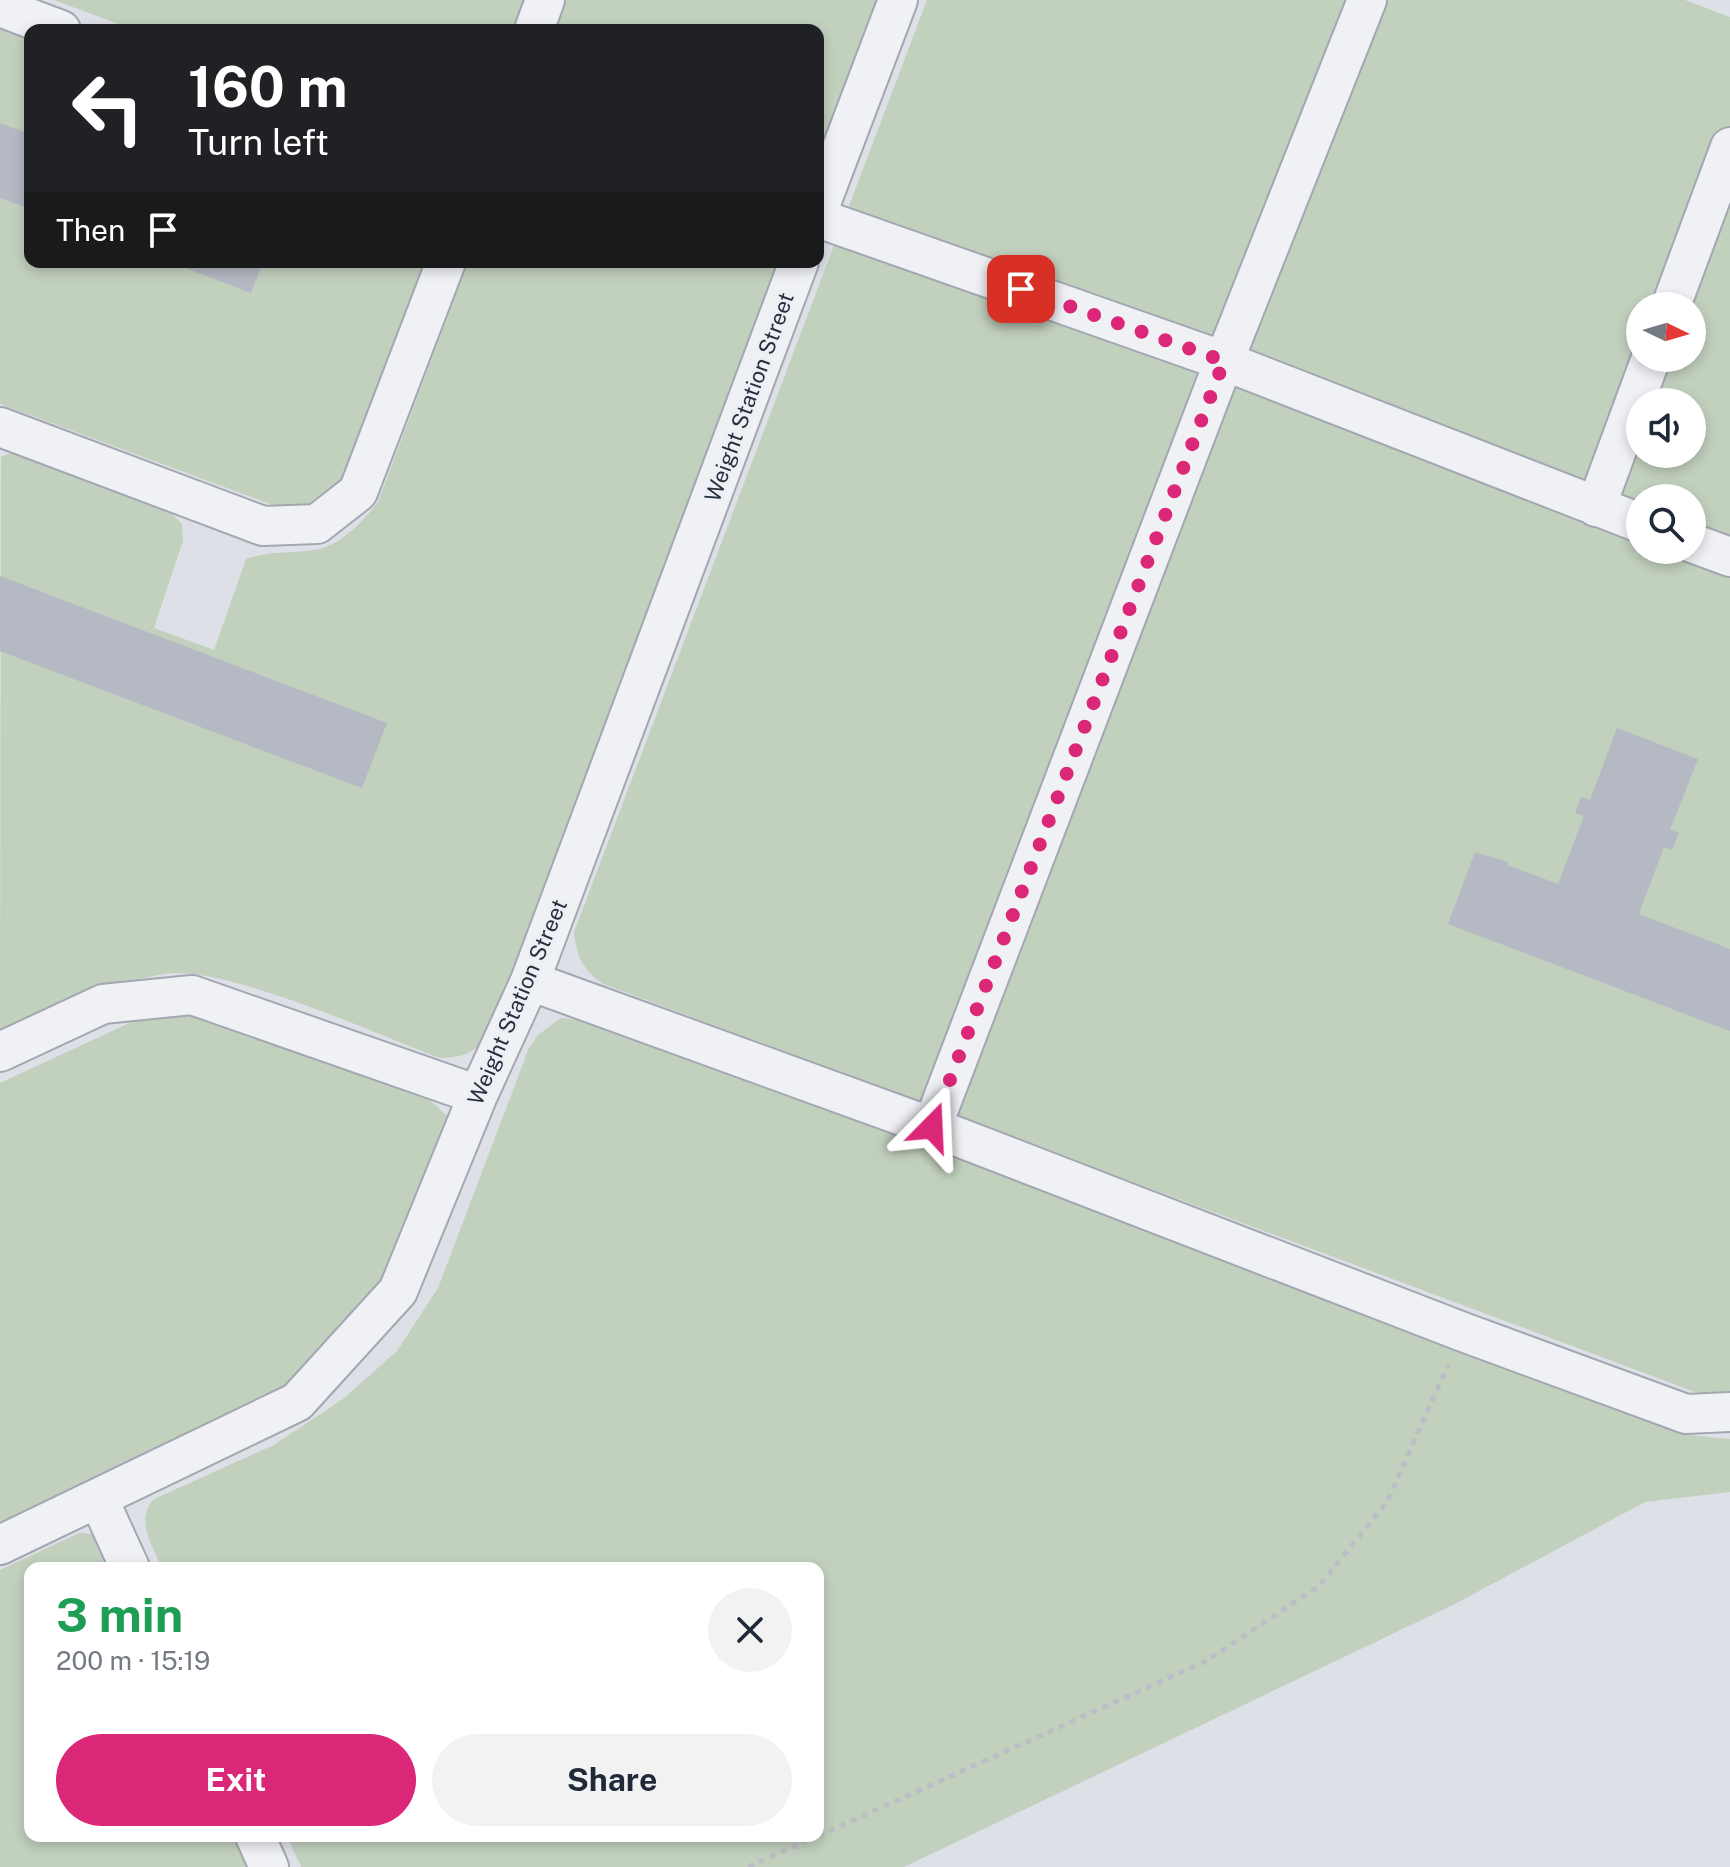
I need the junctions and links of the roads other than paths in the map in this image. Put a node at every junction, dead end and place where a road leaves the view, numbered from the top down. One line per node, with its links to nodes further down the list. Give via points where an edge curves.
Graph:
1 (545, 0): 6 (lane)
2 (898, 0): 8 (lane)
3 (1367, 0): 13 (lane)
4 (0, 7): 5 (lane)
5 (45, 24)
6 (536, 24)
7 (1730, 147): 12 (lane)
8 (824, 195)
9 (824, 220): 13 (lane)
10 (444, 268): 15 (lane, via 358,492 317,524 263,526)
11 (797, 268): 20 (lane, Weight Station Street)
12 (1676, 292)
13 (1224, 361): 16 (lane); 23 (lane)
14 (1646, 372): 16 (lane)
15 (0, 427)
16 (1596, 507): 17 (lane)
17 (1626, 518)
18 (1706, 548): 19 (lane)
19 (1730, 557)
20 (530, 981): 22 (lane, Weight Station Street); 23 (lane)
21 (0, 1052): 22 (lane, via 103,1004 192,995)
22 (478, 1095): 25 (lane, Weight Station Street, via 398,1291 297,1402)
23 (932, 1127): 24 (lane, via 1686,1414)
24 (1730, 1412)
25 (99, 1500): 26 (lane, Weight Station Street); 27 (lane)
26 (0, 1545)
27 (127, 1562)
28 (258, 1842): 29 (lane)
29 (269, 1867)

